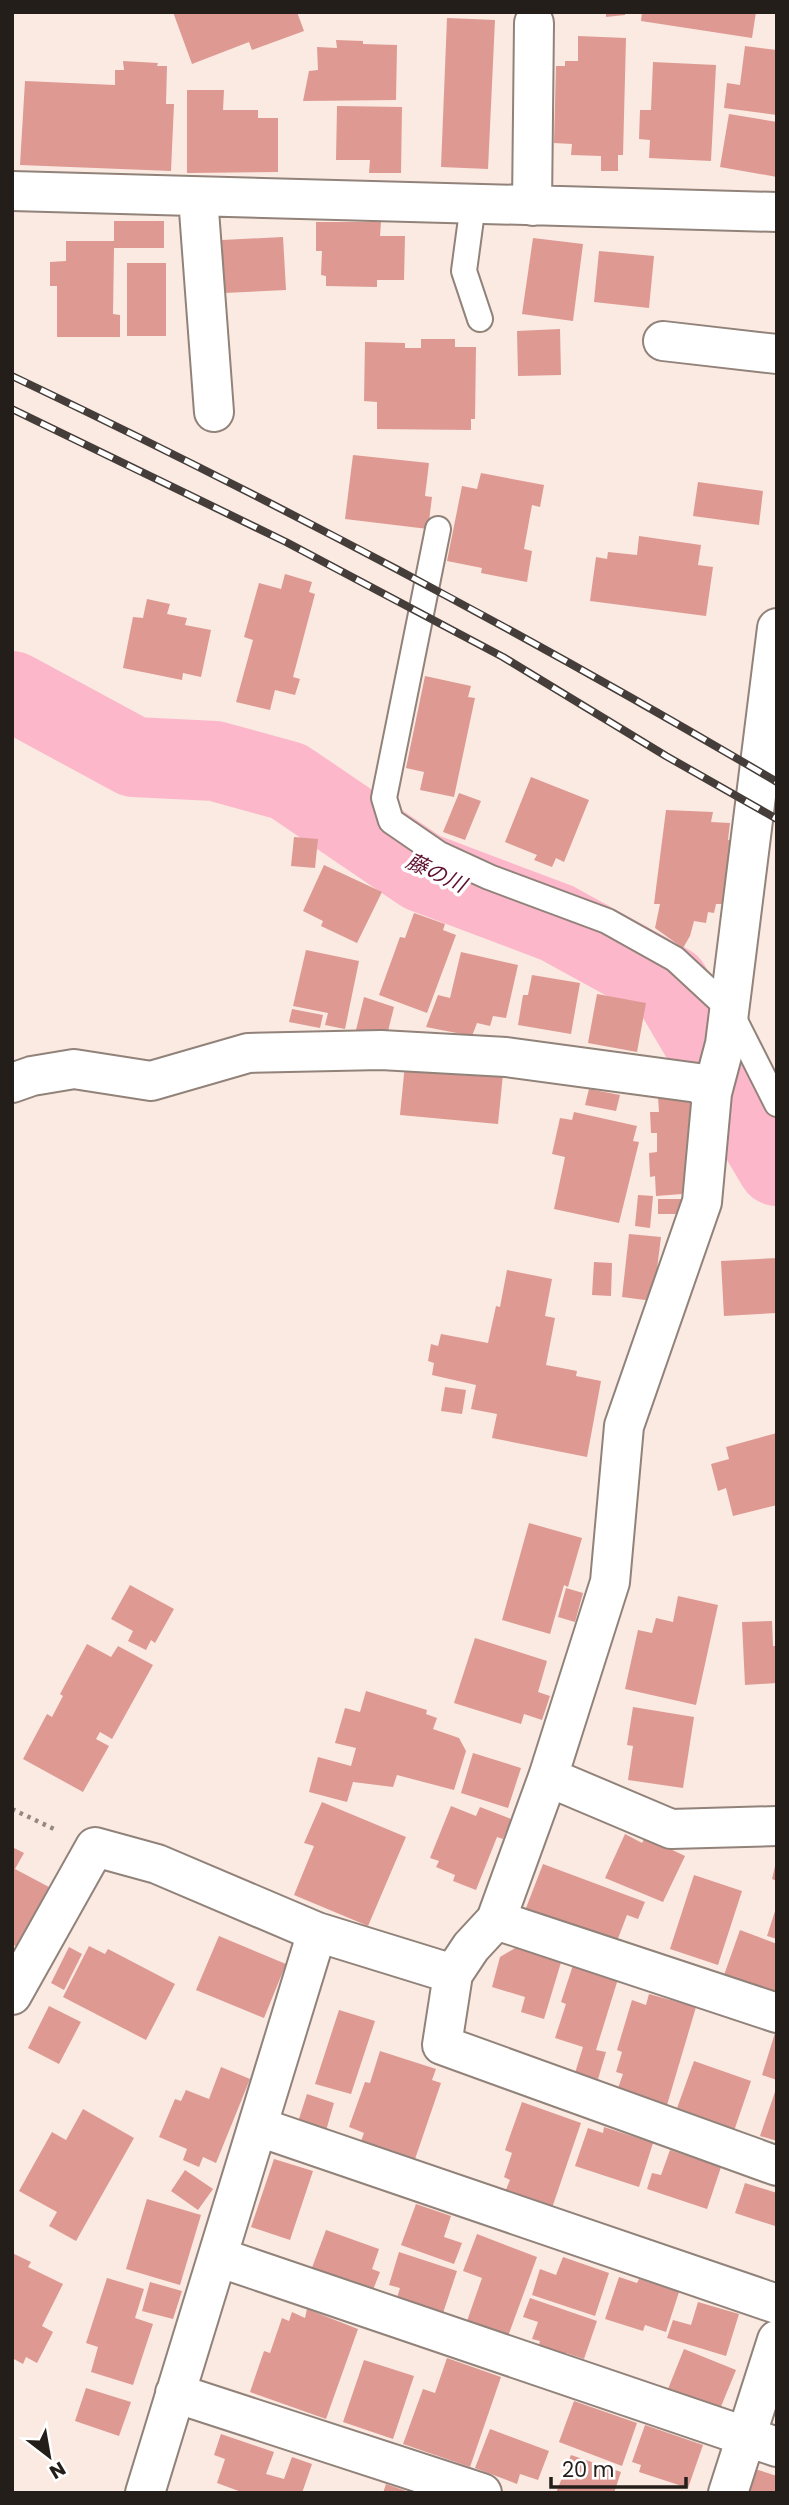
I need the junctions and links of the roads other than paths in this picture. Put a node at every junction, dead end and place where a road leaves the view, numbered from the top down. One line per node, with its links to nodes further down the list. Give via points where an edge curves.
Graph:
1 (534, 23): 5 (street)
2 (12, 191): 3 (street)
3 (198, 197): 4 (street); 10 (street)
4 (473, 204): 5 (street); 7 (lane, via 464,271)
5 (532, 206): 6 (street)
6 (777, 212)
7 (480, 319)
8 (663, 341): 9 (street)
9 (777, 354)
10 (214, 412)
11 (438, 529): 13 (lane, via 384,798 391,821 439,853 607,921 675,959)
12 (777, 628): 13 (street)
13 (727, 1026): 15 (street); 16 (lane)
14 (12, 1083): 15 (street, via 74,1069 151,1081 248,1054 381,1050 506,1057)
15 (713, 1088): 17 (street, via 702,1202 624,1426 610,1582)
16 (777, 1104)
17 (548, 1777): 18 (street, via 671,1829); 19 (street)
18 (777, 1826)
19 (496, 1920): 21 (street); 23 (street)
20 (317, 1932): 21 (street); 22 (street, via 157,1864 95,1847); 24 (street)
21 (453, 1974): 25 (street, via 442,2045)
22 (12, 1994)
23 (777, 2013)
24 (259, 2127): 26 (street); 27 (street)
25 (777, 2166)
26 (218, 2256): 29 (street); 30 (street)
27 (777, 2304)
28 (777, 2340): 30 (street)
29 (175, 2393): 31 (street); 32 (street)
30 (762, 2442): 33 (street)
31 (145, 2493)
32 (482, 2493)
33 (729, 2493)

